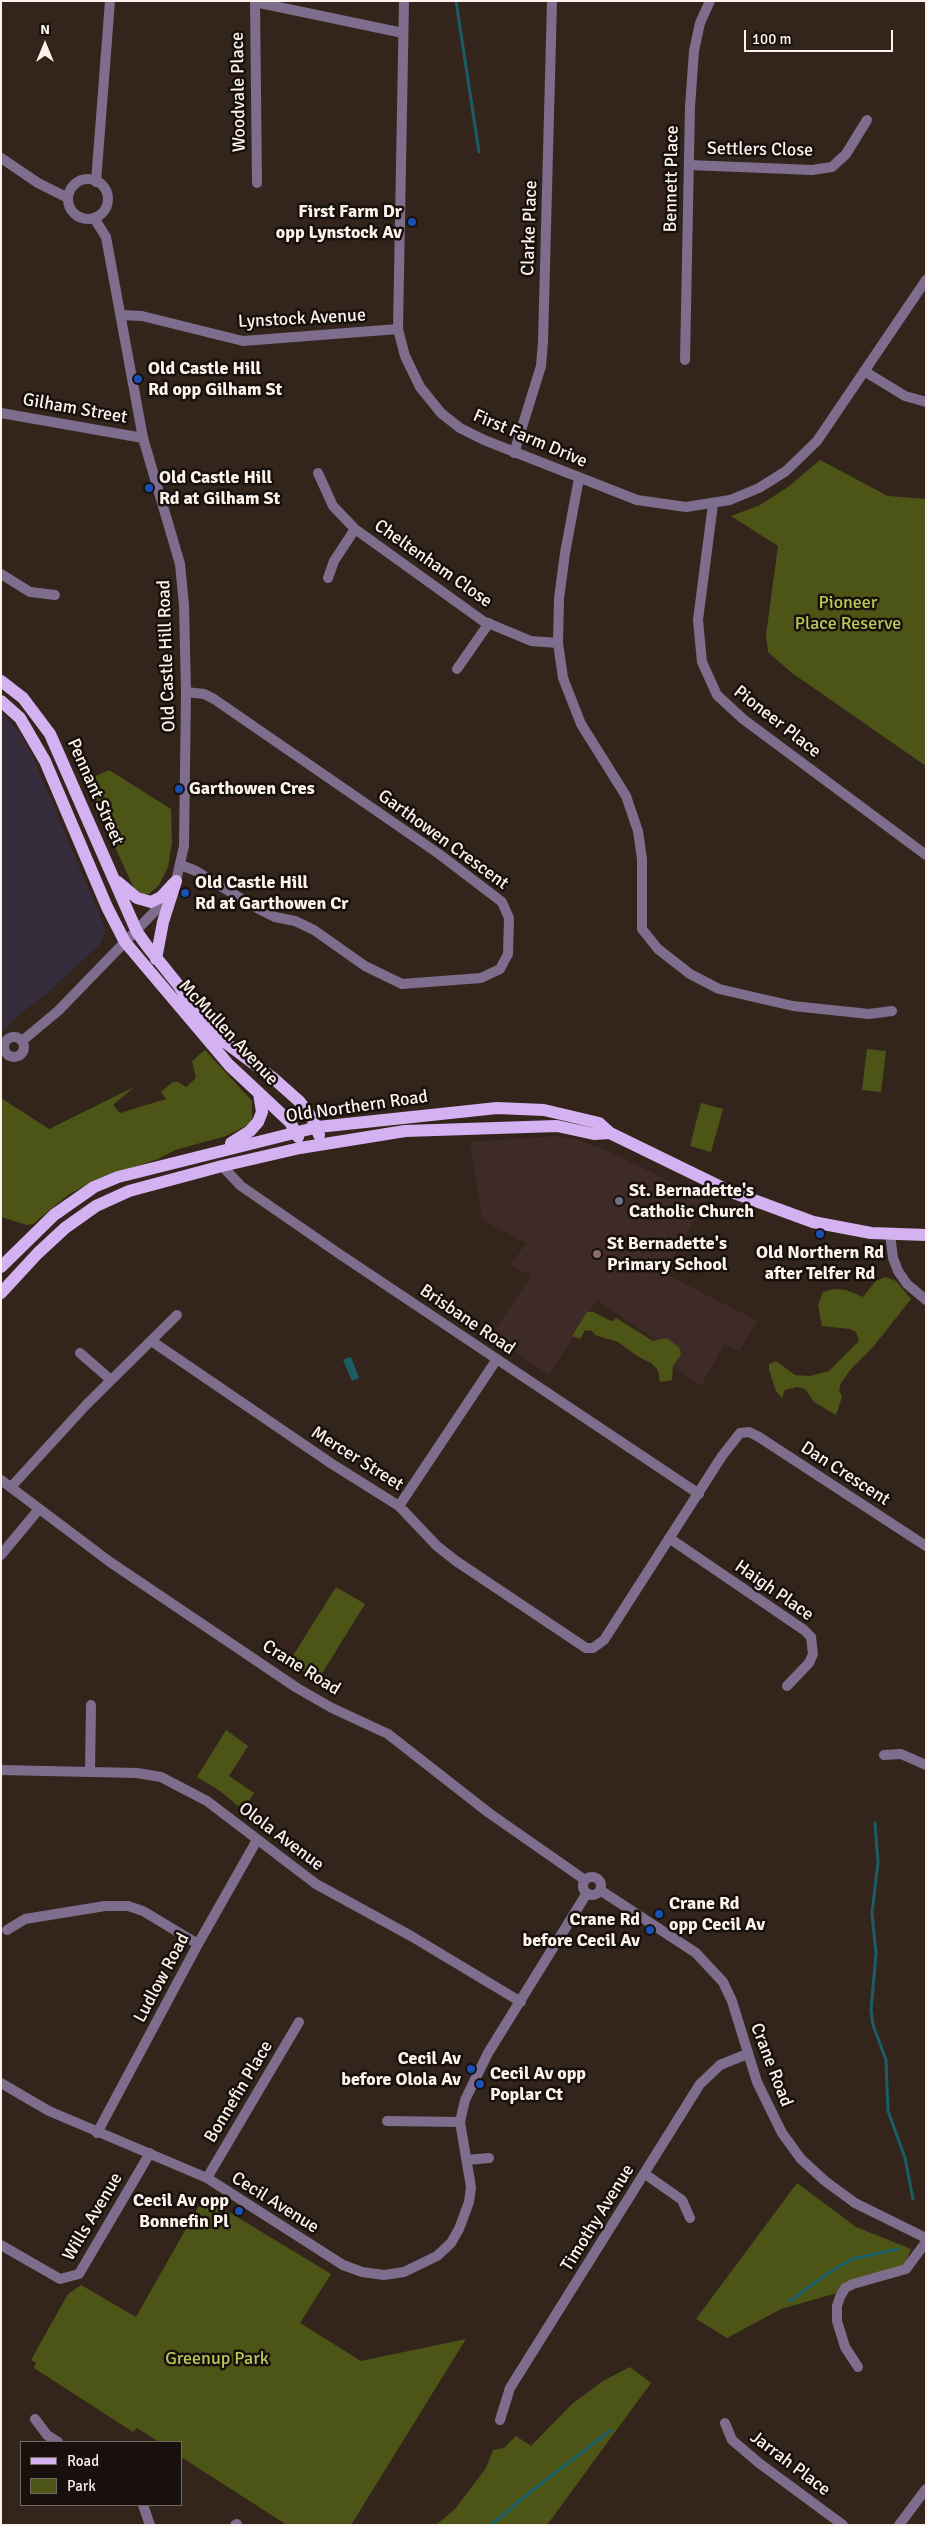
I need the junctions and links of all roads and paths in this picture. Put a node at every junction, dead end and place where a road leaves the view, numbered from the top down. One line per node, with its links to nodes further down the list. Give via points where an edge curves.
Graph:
1 (110, 1): 10 (street)
2 (255, 1): 6 (street, Woodvale Place); 11 (street, Woodvale Place)
3 (404, 1): 6 (street, First Farm Drive)
4 (552, 1): 22 (street, Clarke Place, via 543,342 540,366)
5 (710, 1): 9 (street, Bennett Place, via 700,23 694,51)
6 (404, 33): 16 (street, First Farm Drive)
7 (867, 120): 9 (street, Settlers Close, via 846,154 832,167 812,170)
8 (1, 158): 12 (street)
9 (689, 165): 17 (street, Bennett Place)
10 (96, 182): 12 (street, via 79,182); 13 (street, via 103,187 108,198 104,211)
11 (257, 183)
12 (68, 198): 13 (street, via 76,215)
13 (94, 218): 15 (street, Old Castle Hill Road, via 106,237)
14 (926, 280): 18 (street, First Farm Drive)
15 (121, 315): 16 (street, Lynstock Avenue, via 142,316 243,341); 21 (street, Old Castle Hill Road)
16 (398, 329): 22 (street, First Farm Drive, via 404,356 412,372 441,413 460,428)
17 (685, 360)
18 (864, 370): 19 (street, via 905,396); 25 (street, First Farm Drive, via 817,441 786,471 759,488)
19 (926, 402)
20 (1, 413): 21 (street, Gilham Street)
21 (143, 438): 34 (street, Old Castle Hill Road, via 180,564)
22 (514, 452): 24 (street, First Farm Drive)
23 (318, 473): 26 (street, Cheltenham Close, via 333,506)
24 (579, 478): 25 (street, First Farm Drive, via 637,500 670,506); 31 (street, via 559,599)
25 (713, 504): 36 (street, Pioneer Place, via 698,620 702,662 717,696)
26 (355, 529): 28 (street, via 334,561); 30 (street, Cheltenham Close)
27 (1, 574): 29 (street, via 30,592)
28 (328, 578)
29 (55, 595)
30 (488, 623): 31 (street, Cheltenham Close, via 531,641); 32 (street)
31 (558, 643): 43 (street, via 563,678 581,724 626,796 638,831 642,859 642,929 658,949 690,974 719,989 763,1001 869,1014)
32 (457, 669)
33 (1, 681): 38 (main road, Pennant Street, via 23,698 50,734)
34 (186, 692): 37 (street, Old Castle Hill Road); 37 (street, Garthowen Crescent, via 214,699 439,854 502,902 510,918 508,954 500,969 481,978 402,984 365,966 314,930 255,907)
35 (1, 701): 41 (main road, Pennant Street, via 20,718 45,761)
36 (926, 855)
37 (182, 865): 39 (street, Old Castle Hill Road)
38 (113, 876): 39 (main road, via 136,898 151,902 161,898); 40 (main road, Pennant Street)
39 (176, 881): 40 (street, Old Castle Hill Road); 42 (main road, via 163,922)
40 (137, 932): 41 (street, Old Castle Hill Road); 42 (main road, McMullen Avenue)
41 (125, 942): 44 (street, Old Castle Hill Road, via 58,1011 22,1041 24,1047 19,1055); 45 (main road, McMullen Avenue, via 229,1065)
42 (156, 960): 46 (main road, McMullen Avenue, via 218,1037 300,1102)
43 (892, 1011)
44 (4, 1056)
45 (259, 1093): 47 (main road, McMullen Avenue); 51 (main road, via 262,1112 258,1122 244,1136)
46 (318, 1127): 47 (main road, Old Northern Road); 48 (main road, Old Northern Road, via 430,1114 522,1108 585,1119 598,1123); 49 (main road, McMullen Avenue)
47 (297, 1132): 50 (main road); 51 (main road, Old Northern Road)
48 (610, 1133): 49 (main road, Old Northern Road, via 594,1134 557,1126 463,1128 405,1131); 53 (main road, Old Northern Road, via 729,1191 783,1213 837,1228)
49 (321, 1144): 50 (main road, Old Northern Road)
50 (300, 1148): 52 (main road, Old Northern Road)
51 (213, 1153): 52 (main road); 55 (main road, Old Northern Road, via 143,1170 94,1187 54,1215)
52 (222, 1166): 56 (main road, Old Northern Road, via 115,1197 86,1212 65,1228); 63 (street, Brisbane Road, via 242,1186)
53 (890, 1234): 54 (main road, Old Northern Road); 59 (street, via 898,1271 907,1284)
54 (926, 1235)
55 (14, 1254): 56 (main road); 57 (main road, Old Northern Road)
56 (26, 1266): 58 (main road, Old Northern Road)
57 (1, 1268)
58 (1, 1293)
59 (926, 1300)
60 (177, 1316): 61 (street)
61 (153, 1342): 64 (street); 68 (street, Mercer Street)
62 (80, 1353): 64 (street)
63 (497, 1359): 67 (street, Brisbane Road); 68 (street, Mercer Street)
64 (111, 1380): 66 (street)
65 (1, 1480): 66 (street, Crane Road)
66 (11, 1487): 69 (street, Crane Road)
67 (699, 1494): 70 (street); 71 (street, Dan Crescent, via 732,1440 745,1432 760,1437)
68 (399, 1506): 70 (street, via 436,1546 586,1648 593,1648 604,1640)
69 (39, 1509): 72 (street); 80 (street, Crane Road, via 110,1562 297,1688 388,1734 489,1813)
70 (669, 1538): 73 (street, Haigh Place, via 811,1637 813,1654 809,1663)
71 (926, 1546)
72 (1, 1555)
73 (787, 1686)
74 (91, 1705): 78 (street)
75 (884, 1755): 76 (street, via 900,1754)
76 (926, 1766)
77 (1, 1770): 78 (street, Olola Avenue)
78 (90, 1771): 79 (street, Olola Avenue, via 161,1776 207,1801)
79 (257, 1840): 84 (street, Ludlow Road); 85 (street, Olola Avenue, via 316,1884 411,1936)
80 (585, 1880): 81 (street, via 597,1878); 82 (street, via 583,1887)
81 (600, 1890): 82 (street, via 594,1894); 87 (street, Crane Road, via 674,1937 711,1966 732,2001)
82 (587, 1893): 85 (street, Cecil Avenue)
83 (7, 1930): 84 (street, via 25,1919 40,1916 104,1906 128,1906 143,1911)
84 (198, 1944): 91 (street, Ludlow Road)
85 (520, 2002): 90 (street, Cecil Avenue, via 478,2071 465,2100)
86 (299, 2022): 96 (street, Bonnefin Place)
87 (747, 2054): 95 (street, Timothy Avenue, via 710,2072); 98 (street, Crane Road, via 775,2120 806,2164 855,2203)
88 (1, 2083): 91 (street, Cecil Avenue, via 43,2108)
89 (387, 2121): 90 (street)
90 (460, 2122): 94 (street, Cecil Avenue)
91 (97, 2133): 92 (street, Cecil Avenue)
92 (150, 2153): 96 (street, Cecil Avenue); 100 (street, Wills Avenue, via 79,2274 60,2279)
93 (488, 2158): 94 (street)
94 (467, 2160): 96 (street, Cecil Avenue, via 470,2195 465,2217 451,2243 421,2266 384,2275 344,2265)
95 (645, 2174): 97 (street, via 682,2200); 103 (street, Timothy Avenue, via 510,2388)
96 (207, 2178)
97 (690, 2218)
98 (926, 2238)
99 (926, 2242): 101 (street, via 906,2269 844,2288 836,2306 836,2322 845,2347)
100 (1, 2245)
101 (858, 2367)
102 (35, 2419): 105 (street, via 41,2429)
103 (500, 2420)
104 (725, 2423): 109 (street, Jarrah Place, via 732,2440)
105 (57, 2441)
106 (926, 2489): 110 (street)
107 (144, 2506): 108 (street)
108 (150, 2525)
109 (843, 2525)
110 (899, 2525)

